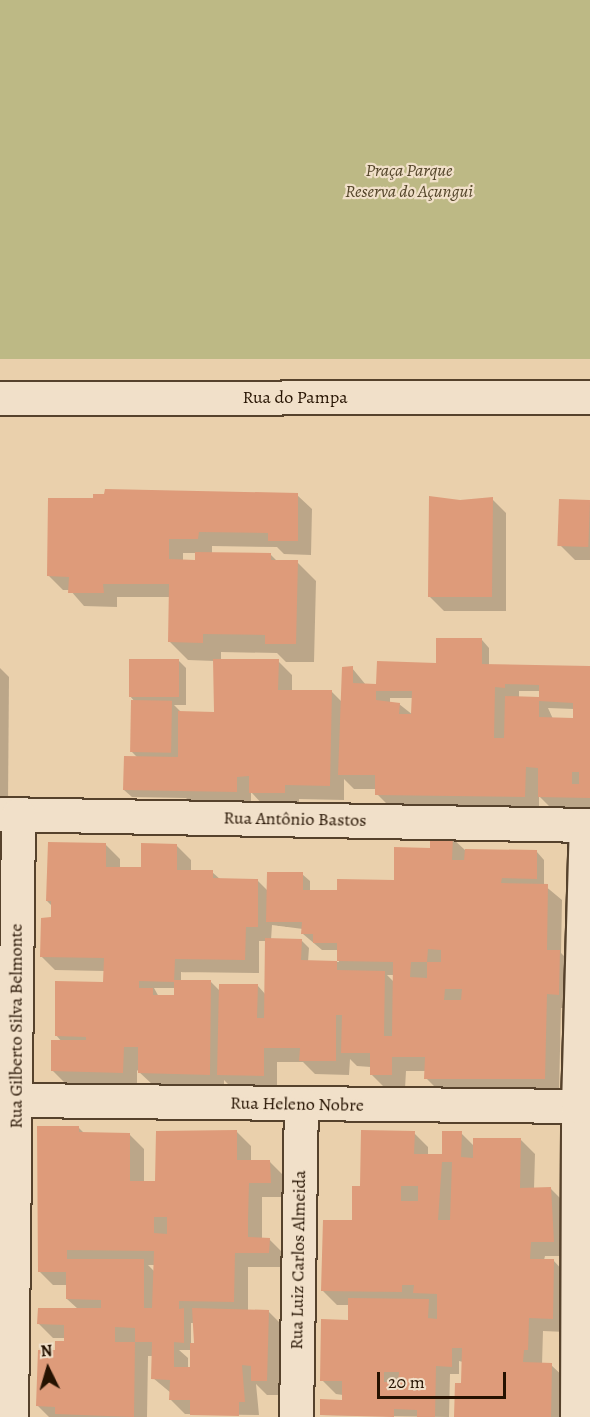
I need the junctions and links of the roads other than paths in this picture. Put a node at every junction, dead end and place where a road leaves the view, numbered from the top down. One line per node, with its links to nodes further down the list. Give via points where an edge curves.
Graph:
1 (590, 397): 2 (street, Rua do Pampa)
2 (0, 398)
3 (9, 814): 4 (street, Rua Antônio Bastos); 5 (street, Rua Gilberto Silva Belmonte)
4 (588, 825): 7 (street)
5 (16, 1100): 6 (street, Rua Heleno Nobre); 8 (street, Rua Gilberto Silva Belmonte)
6 (301, 1104): 7 (street, Rua Heleno Nobre); 9 (street, Rua Luiz Carlos Almeida)
7 (578, 1106): 10 (street)
8 (11, 1417)
9 (296, 1417)
10 (577, 1417)

